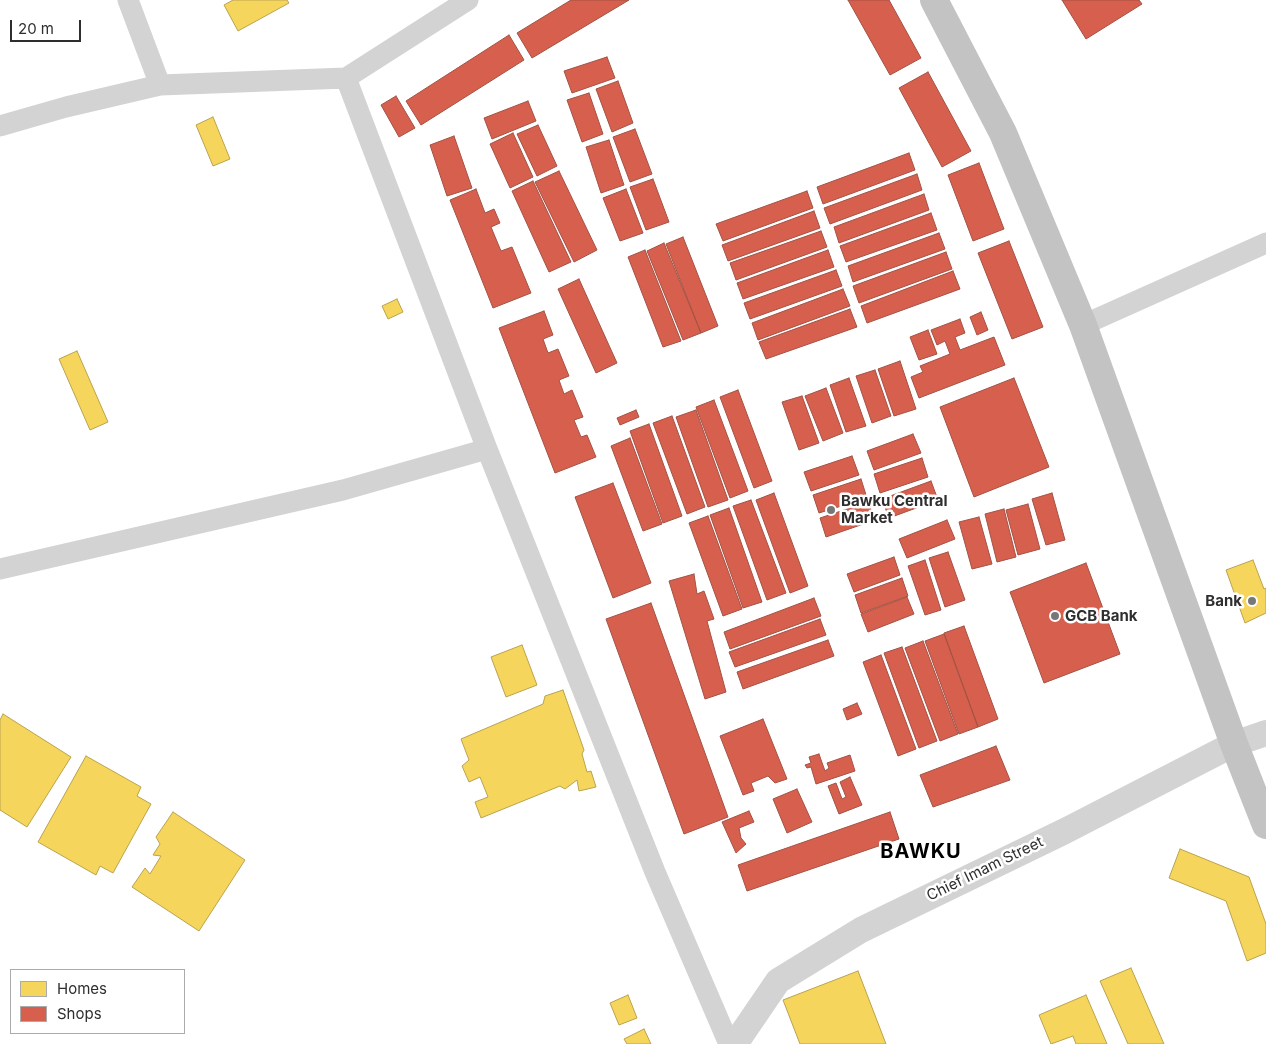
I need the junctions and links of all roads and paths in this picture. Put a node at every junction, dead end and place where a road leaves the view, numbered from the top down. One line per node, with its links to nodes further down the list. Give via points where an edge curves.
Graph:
1 (128, 0): 5 (street)
2 (468, 0): 4 (street)
3 (934, 0): 8 (highway, via 1002,133)
4 (346, 78): 5 (street); 9 (street)
5 (160, 85): 6 (street)
6 (0, 126)
7 (1266, 243): 8 (street)
8 (1083, 325): 12 (highway)
9 (487, 449): 10 (street, via 344,490); 14 (street, via 655,872)
10 (0, 569)
11 (1266, 733): 12 (street, Chief Imam Street)
12 (1234, 744): 13 (highway); 15 (street, Chief Imam Street, via 862,930 778,982)
13 (1266, 825)
14 (729, 1044)
15 (735, 1044)

